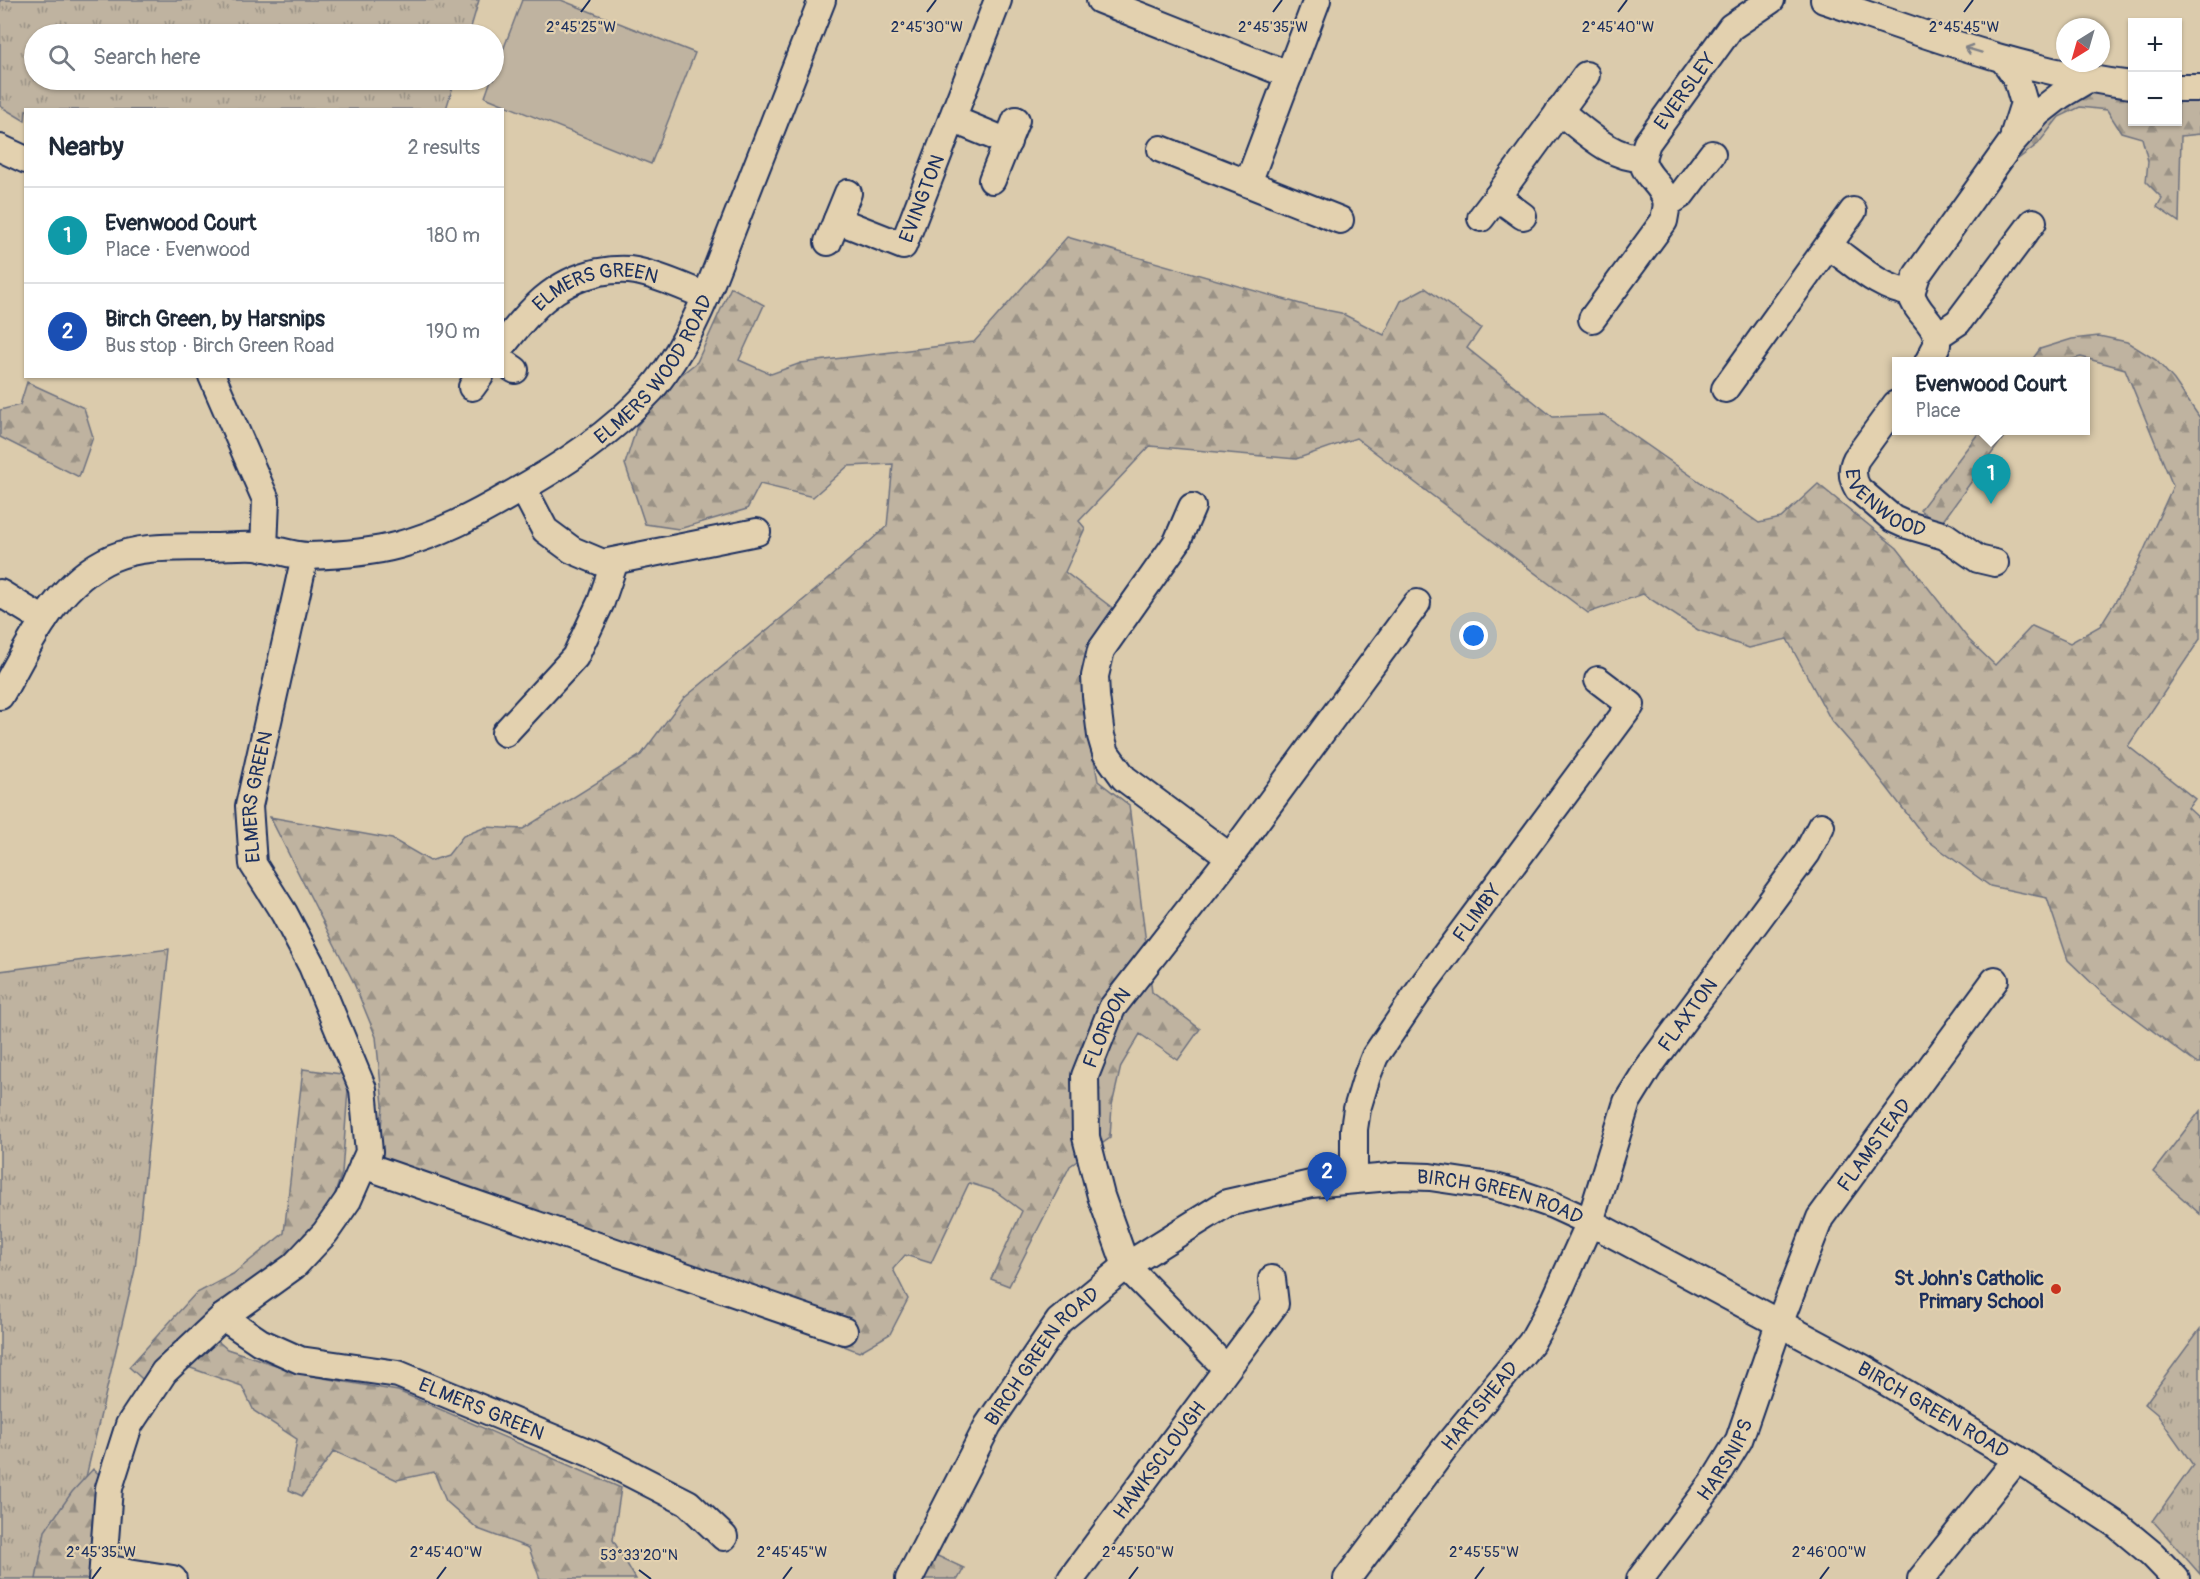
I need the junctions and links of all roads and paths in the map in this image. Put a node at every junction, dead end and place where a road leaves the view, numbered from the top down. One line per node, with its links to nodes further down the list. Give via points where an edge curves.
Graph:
1 (822, 0): 36 (street, ELMERS WOOD ROAD)
2 (998, 0): 17 (street, EVINGTON)
3 (1100, 0): 10 (street)
4 (1317, 0): 10 (street)
5 (1729, 0): 8 (street)
6 (1771, 0): 8 (street, EVERSLEY)
7 (1824, 0): 9 (street, one-way to 7)
8 (1731, 27): 22 (street, EVERSLEY, via 1647,143)
9 (2003, 59): 12 (street); 18 (street, via 2017,79 2024,103)
10 (1289, 75): 25 (street)
11 (1586, 75): 16 (street)
12 (2088, 79): 13 (street); 18 (street, via 2038,113)
13 (2128, 84)
14 (2182, 88): 15 (street)
15 (2200, 88)
16 (1559, 111): 22 (street, via 1617,153); 27 (street)
17 (952, 118): 24 (street, via 1012,131); 26 (street, EVINGTON, via 903,246 833,231)
18 (2011, 143): 35 (street, via 1917,275)
19 (0, 148): 23 (street)
20 (1161, 149): 25 (street)
21 (1712, 153): 28 (street, via 1681,195)
22 (1642, 158): 28 (street, via 1645,172 1663,190)
23 (24, 159)
24 (992, 180)
25 (1248, 183): 32 (street)
26 (848, 193)
27 (1497, 197): 30 (street); 31 (street)
28 (1667, 204): 37 (street, via 1664,221)
29 (1853, 211): 34 (street)
30 (1523, 216)
31 (1481, 218)
32 (1340, 220)
33 (2033, 222): 38 (street, via 1958,322)
34 (1829, 246): 35 (street, via 1880,284); 42 (street)
35 (1911, 293): 38 (street, via 1914,305)
36 (706, 296): 39 (street, ELMERS GREEN, via 634,271 610,270 587,275 549,293); 44 (street, ELMERS WOOD ROAD, via 673,360 645,395 596,441)
37 (1592, 319)
38 (1937, 336): 40 (street)
39 (504, 344)
40 (1931, 357)
41 (213, 378): 47 (street, via 266,500)
42 (1725, 389)
43 (1892, 410): 50 (street, EVENWOOD, via 1853,465 1858,489 1893,519 1946,536 1978,559)
44 (523, 488): 48 (street, ELMERS WOOD ROAD, via 464,521 398,546 361,553); 49 (street, via 545,530 572,550 603,563)
45 (1192, 507): 58 (street, via 1177,542 1101,650 1095,676 1096,696 1106,753 1124,778)
46 (757, 532): 49 (street)
47 (264, 548): 48 (street); 53 (street, via 140,549 111,559 82,576 56,601)
48 (305, 556): 60 (street, ELMERS GREEN, via 249,806 253,864 312,966 363,1089 369,1152)
49 (615, 561): 56 (street, via 602,602 575,657)
50 (1995, 563)
51 (0, 593): 53 (street)
52 (1417, 603): 58 (street, FLORDON)
53 (44, 620): 55 (street)
54 (1598, 680): 61 (street, FLIMBY, via 1631,705 1375,1056 1357,1109)
55 (0, 696)
56 (506, 732)
57 (1821, 826): 62 (street, FLAXTON, via 1807,853 1627,1102)
58 (1230, 857): 63 (street, FLORDON, via 1112,1008 1085,1076 1086,1137 1101,1196)
59 (1995, 980): 66 (street, FLAMSTEAD, via 1820,1218)
60 (363, 1165): 65 (street, ELMERS GREEN, via 348,1200 325,1233 294,1266); 67 (street)
61 (1354, 1179): 62 (street, BIRCH GREEN ROAD, via 1401,1176 1461,1181 1521,1194); 63 (street, BIRCH GREEN ROAD, via 1311,1184 1227,1203)
62 (1590, 1222): 66 (street, BIRCH GREEN ROAD); 75 (street, HARTSHEAD, via 1531,1343 1445,1448)
63 (1126, 1266): 68 (street); 73 (street, BIRCH GREEN ROAD, via 1059,1321 988,1425)
64 (1272, 1279): 68 (street, HAWKSCLOUGH, via 1275,1304)
65 (223, 1317): 70 (street, ELMERS GREEN, via 260,1342 300,1360 398,1374 592,1454 688,1503); 71 (street, ELMERS GREEN, via 164,1372 129,1425 109,1488)
66 (1779, 1324): 69 (street, BIRCH GREEN ROAD, via 1861,1367); 76 (street, HARSNIPS, via 1739,1440 1714,1481)
67 (844, 1330)
68 (1226, 1368): 74 (street, HAWKSCLOUGH)
69 (2017, 1459): 77 (street); 78 (street, BIRCH GREEN ROAD, via 2117,1525)
70 (724, 1537)
71 (103, 1573): 72 (street, ELMERS GREEN)
72 (172, 1579)
73 (909, 1579)
74 (1071, 1579)
75 (1347, 1579)
76 (1640, 1579)
77 (1921, 1579)
78 (2176, 1579)

